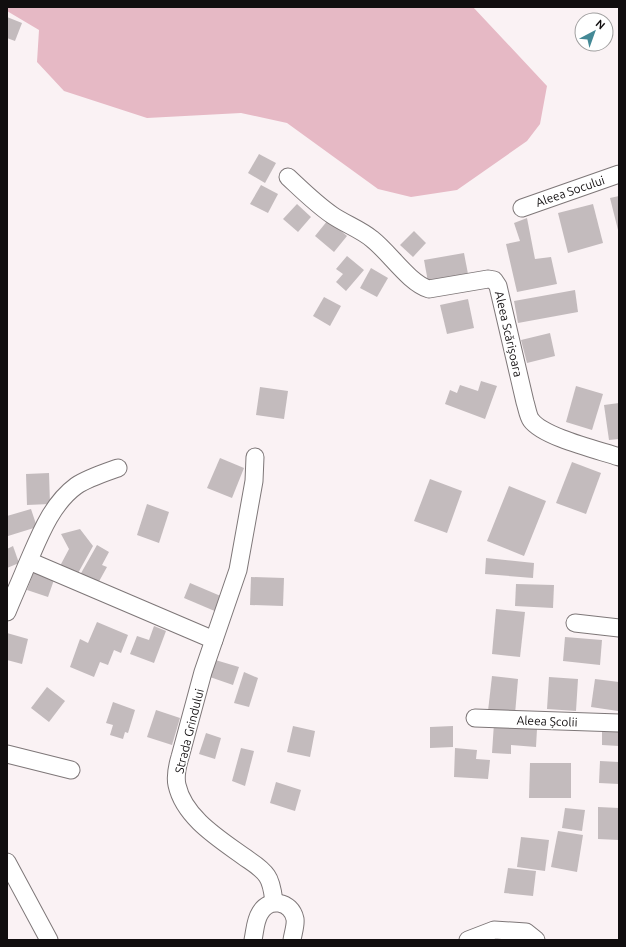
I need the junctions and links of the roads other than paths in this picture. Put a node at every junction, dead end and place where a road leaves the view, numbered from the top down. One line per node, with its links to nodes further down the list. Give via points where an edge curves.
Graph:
1 (619, 174): 3 (street, Aleea Socului)
2 (288, 177): 5 (street, Aleea Scărișoara, via 333,215 386,250 421,287 429,289 494,280 498,286 530,419 541,429 556,436)
3 (522, 208)
4 (255, 457): 11 (street, Strada Grindului, via 254,481 238,570)
5 (619, 457)
6 (118, 468): 7 (street, via 86,480 64,498 53,511)
7 (29, 561): 8 (street); 11 (street)
8 (7, 612)
9 (575, 622): 10 (street)
10 (619, 628)
11 (214, 640): 17 (street, Strada Grindului, via 176,771 177,784 182,799 202,825 267,876)
12 (475, 718): 13 (street, Aleea Școlii)
13 (619, 723)
14 (7, 754): 15 (street)
15 (71, 770)
16 (7, 862): 18 (street)
17 (274, 902): 19 (street, via 260,913); 20 (street, via 282,903 295,917)
18 (49, 940)
19 (253, 940)
20 (292, 940)
21 (468, 940): 22 (street, via 494,930 526,932)
22 (536, 940)

